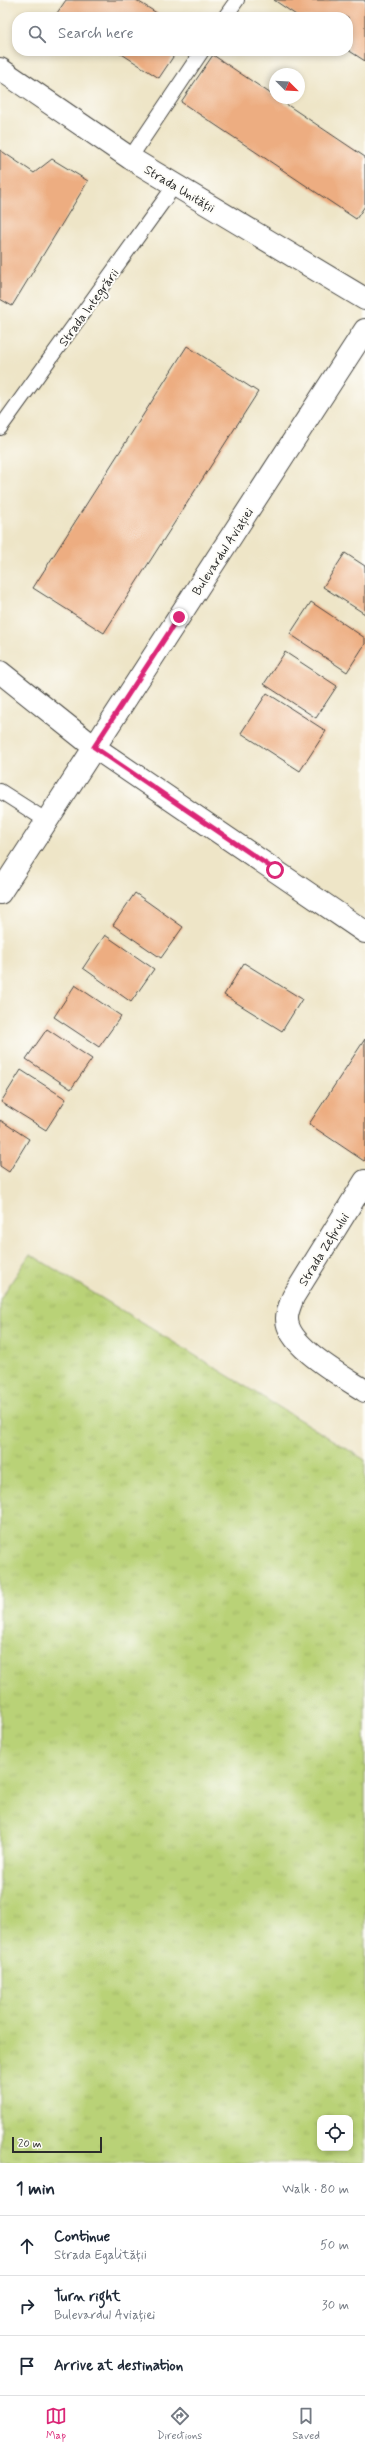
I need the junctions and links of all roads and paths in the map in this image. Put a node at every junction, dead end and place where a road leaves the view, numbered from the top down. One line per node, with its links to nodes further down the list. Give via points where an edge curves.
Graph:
1 (237, 0): 2 (lane)
2 (229, 12)
3 (199, 56): 5 (lane)
4 (0, 68): 5 (street, Strada Unității)
5 (130, 158): 6 (street, Strada Unității)
6 (175, 186): 7 (street, Strada Unității); 9 (lane, Strada Integrării)
7 (365, 299)
8 (365, 330): 11 (street, Bulevardul Aviației)
9 (0, 428)
10 (0, 672): 11 (street)
11 (94, 747): 13 (street, Bulevardul Aviației); 15 (street)
12 (0, 790): 13 (lane)
13 (47, 821): 14 (street, Bulevardul Aviației)
14 (0, 893)
15 (365, 932)
16 (365, 1181): 17 (street, Strada Zefirului, via 293,1297 287,1318 296,1342)
17 (365, 1391)

